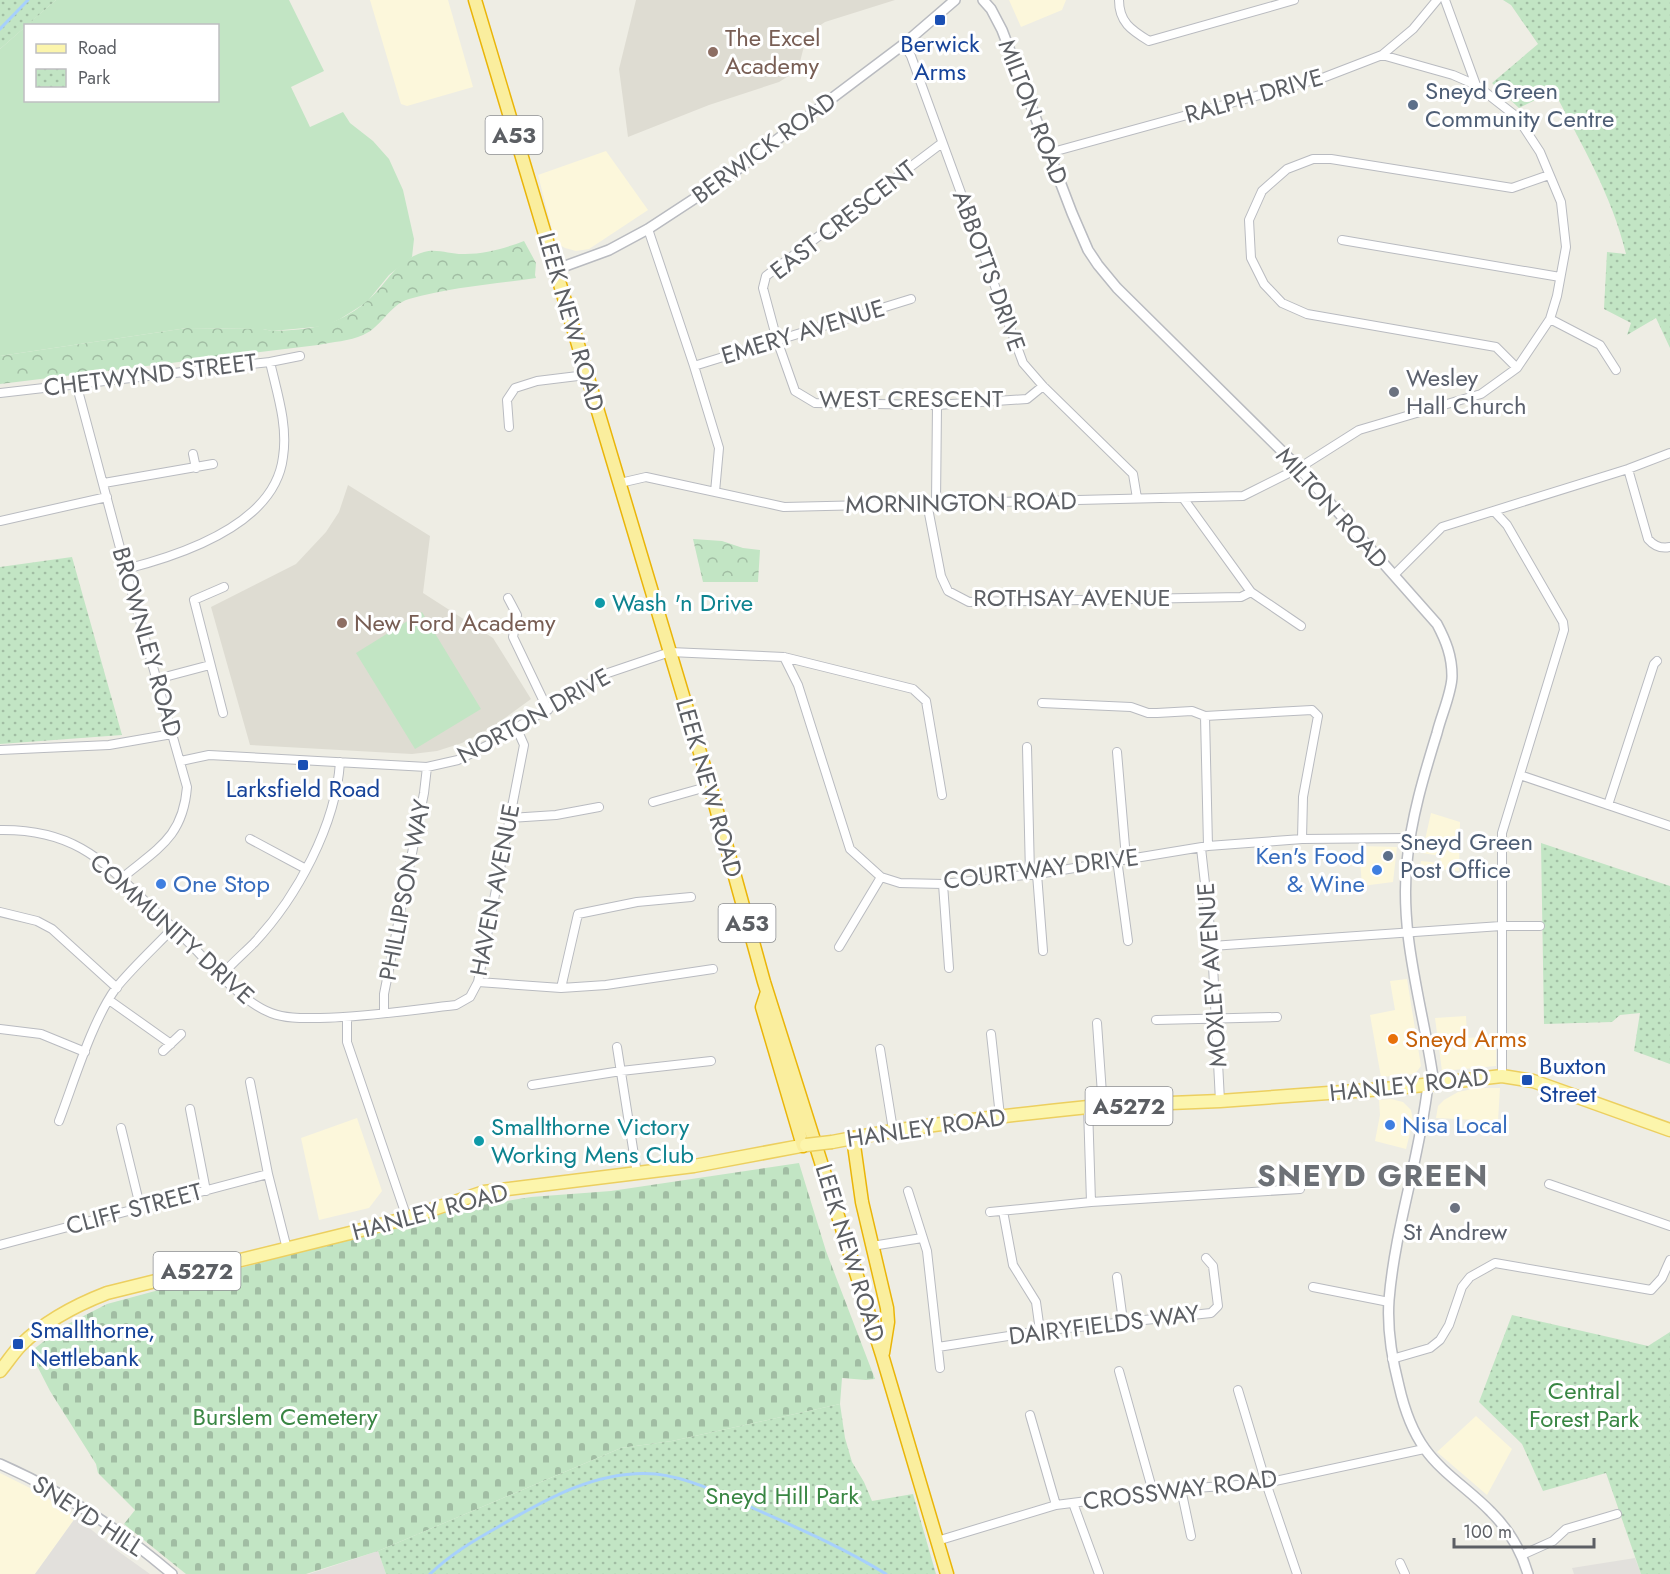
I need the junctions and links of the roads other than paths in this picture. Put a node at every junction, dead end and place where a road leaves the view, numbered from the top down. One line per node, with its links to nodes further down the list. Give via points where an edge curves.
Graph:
1 (475, 0): 16 (highway, LEEK NEW ROAD / A53)
2 (955, 0): 8 (street, BERWICK ROAD)
3 (983, 0): 12 (street, MILTON ROAD, via 1002,30)
4 (1119, 0): 5 (street, via 1119,12 1129,29 1149,41)
5 (1294, 0)
6 (1437, 0): 9 (street, RALPH DRIVE, via 1413,29)
7 (1445, 0): 10 (street)
8 (904, 45): 11 (street, ABBOTTS DRIVE); 14 (street, BERWICK ROAD, via 726,178)
9 (1382, 55): 10 (street); 12 (street, RALPH DRIVE, via 1325,77)
10 (1476, 85): 13 (street, via 1517,117)
11 (942, 143): 20 (street, EAST CRESCENT, via 766,276 763,288); 28 (street, ABBOTTS DRIVE, via 1023,363)
12 (1049, 153): 36 (street, MILTON ROAD, via 1071,213 1098,265)
13 (1550, 175): 17 (street, via 1561,202 1566,247); 24 (street, via 1512,188 1313,159 1287,169 1262,191 1249,220 1251,258 1264,284 1282,303 1308,314 1496,347)
14 (648, 230): 16 (street, BERWICK ROAD, via 609,250); 23 (street)
15 (1342, 240): 17 (street)
16 (557, 269): 26 (highway, LEEK NEW ROAD / A53)
17 (1560, 277): 19 (street)
18 (911, 299): 20 (street, EMERY AVENUE)
19 (1550, 319): 24 (street, MORNINGTON ROAD); 25 (street, via 1600,345)
20 (777, 340): 23 (street, EMERY AVENUE); 30 (street, WEST CRESCENT, via 795,391 816,403)
21 (300, 356): 22 (street, CHETWYND STREET)
22 (270, 362): 27 (street, CHETWYND STREET); 49 (street, via 285,429 282,467 269,494 256,509 216,536 169,558)
23 (694, 366): 40 (street, via 719,448)
24 (1516, 368): 36 (street, MORNINGTON ROAD, via 1481,394 1359,430)
25 (1616, 370)
26 (586, 375): 31 (street, via 515,388 507,400); 39 (highway, LEEK NEW ROAD / A53)
27 (76, 383): 29 (street, CHETWYND STREET); 38 (street, BROWNLEY ROAD)
28 (1043, 386): 30 (street, WEST CRESCENT, via 1027,399); 42 (street, ABBOTTS DRIVE, via 1133,474)
29 (0, 393)
30 (938, 405): 45 (street)
31 (509, 427)
32 (1670, 453): 37 (street)
33 (193, 454): 35 (street)
34 (213, 464): 35 (street)
35 (196, 468): 38 (street)
36 (1299, 468): 43 (street, MORNINGTON ROAD, via 1243,496); 50 (street, MILTON ROAD)
37 (1628, 469): 46 (street); 48 (street, via 1648,539 1654,546)
38 (104, 483): 41 (street, BROWNLEY ROAD)
39 (620, 483): 40 (street, MORNINGTON ROAD, via 646,477); 55 (highway, LEEK NEW ROAD / A53)
40 (715, 492): 44 (street, MORNINGTON ROAD, via 784,507)
41 (108, 497): 47 (street); 49 (street, BROWNLEY ROAD)
42 (1137, 498): 43 (street, MORNINGTON ROAD); 45 (street, MORNINGTON ROAD)
43 (1183, 498): 52 (street)
44 (927, 503): 45 (street, MORNINGTON ROAD); 52 (street, ROTHSAY AVENUE, via 941,576 948,591 969,603 1241,597)
45 (936, 503)
46 (1494, 511): 50 (street, via 1442,527); 72 (street, via 1507,525 1564,630)
47 (0, 521)
48 (1670, 547)
49 (126, 569): 59 (street, BROWNLEY ROAD)
50 (1394, 575): 81 (street, MILTON ROAD, via 1437,624 1452,660 1452,679)
51 (224, 587): 58 (street, via 194,600)
52 (1251, 592): 54 (street)
53 (508, 598): 61 (street, via 517,615 513,637)
54 (1301, 626)
55 (670, 652): 56 (street); 61 (street, NORTON DRIVE, via 604,674); 73 (highway, LEEK NEW ROAD / A53)
56 (784, 657): 74 (street, via 913,689 926,700); 89 (street, COURTWAY DRIVE, via 798,685 850,849)
57 (1657, 661): 76 (street)
58 (210, 665): 59 (street); 62 (street)
59 (158, 679): 65 (street, BROWNLEY ROAD)
60 (1042, 703): 63 (street, via 1131,707 1157,713 1192,711)
61 (548, 710): 64 (street, NORTON DRIVE)
62 (223, 713)
63 (1205, 716): 83 (street, via 1312,710 1318,716 1303,797); 84 (street, MOXLEY AVENUE)
64 (517, 729): 71 (street, NORTON DRIVE, via 458,760); 78 (street, HAVEN AVENUE, via 524,745)
65 (172, 734): 67 (street, via 109,745); 69 (street, BROWNLEY ROAD)
66 (1027, 747): 88 (street)
67 (0, 750)
68 (1117, 752): 85 (street)
69 (181, 761): 70 (street, NORTON DRIVE, via 209,755); 90 (street, BROWNLEY ROAD, via 187,787 185,808 176,830)
70 (340, 762): 71 (street, NORTON DRIVE); 87 (street, via 338,785 322,836)
71 (427, 767): 110 (street, PHILLIPSON WAY, via 384,994)
72 (1520, 775): 76 (street); 94 (street, via 1502,833)
73 (710, 786): 75 (street); 108 (highway, LEEK NEW ROAD / A53)
74 (942, 795)
75 (653, 802)
76 (1608, 805): 79 (street)
77 (599, 807): 78 (street)
78 (510, 818): 105 (street, HAVEN AVENUE)
79 (1670, 826)
80 (0, 830): 90 (street, COMMUNITY DRIVE, via 30,831 66,840 103,861)
81 (1410, 838): 83 (street, COURTWAY DRIVE); 97 (street, MILTON ROAD, via 1405,885)
82 (250, 839): 87 (street)
83 (1302, 839): 84 (street, COURTWAY DRIVE)
84 (1205, 847): 85 (street, COURTWAY DRIVE); 99 (street, MOXLEY AVENUE)
85 (1126, 858): 86 (street, COURTWAY DRIVE)
86 (1117, 859): 88 (street, COURTWAY DRIVE); 98 (street)
87 (306, 868): 104 (street, via 275,918)
88 (1033, 874): 91 (street, COURTWAY DRIVE); 101 (street)
89 (881, 877): 91 (street, COURTWAY DRIVE, via 900,883); 100 (street)
90 (122, 878): 96 (street, COMMUNITY DRIVE)
91 (943, 884): 102 (street)
92 (692, 897): 107 (street, via 637,902 578,914)
93 (0, 912): 106 (street, via 52,928)
94 (1501, 926): 95 (street); 97 (street); 126 (street)
95 (1540, 926)
96 (174, 927): 104 (street, COMMUNITY DRIVE); 106 (street)
97 (1408, 933): 99 (street); 128 (street, MILTON ROAD, via 1429,1043)
98 (1128, 941)
99 (1212, 946): 112 (street, MOXLEY AVENUE)
100 (839, 947)
101 (1043, 951)
102 (949, 968)
103 (713, 969): 107 (street)
104 (221, 975): 111 (street, COMMUNITY DRIVE, via 255,1005 272,1014 292,1018)
105 (478, 982): 107 (street); 110 (street, HAVEN AVENUE, via 470,997 456,1005)
106 (117, 988): 109 (street)
107 (561, 988)
108 (767, 992): 140 (highway, via 762,1007); 165 (highway, LEEK NEW ROAD / A53)
109 (109, 1000): 119 (street); 123 (street)
110 (384, 1013): 111 (street, HAVEN AVENUE)
111 (346, 1017): 151 (street, via 347,1042)
112 (1216, 1017): 113 (street); 114 (street); 130 (street, MOXLEY AVENUE)
113 (1277, 1017)
114 (1156, 1020)
115 (1097, 1023): 132 (street)
116 (0, 1029): 123 (street, via 41,1034)
117 (181, 1034): 119 (street)
118 (991, 1034): 134 (street)
119 (171, 1044): 122 (street)
120 (617, 1047): 125 (street)
121 (880, 1049): 137 (street)
122 (163, 1051)
123 (85, 1052): 135 (street)
124 (711, 1061): 125 (street)
125 (621, 1071): 129 (street); 142 (street)
126 (1502, 1076): 128 (main road, HANLEY ROAD / A5272); 138 (main road, HANLEY ROAD / A5272, via 1533,1081)
127 (250, 1082): 141 (street)
128 (1431, 1084): 130 (main road, HANLEY ROAD / A5272); 161 (street, MILTON ROAD, via 1406,1195)
129 (532, 1085)
130 (1220, 1101): 132 (main road, HANLEY ROAD / A5272)
131 (1088, 1107): 132 (main road, HANLEY ROAD / A5272); 134 (main road, HANLEY ROAD / A5272); 147 (street)
132 (1103, 1108)
133 (190, 1109): 145 (street)
134 (1000, 1116): 137 (main road, HANLEY ROAD / A5272)
135 (59, 1121)
136 (121, 1128): 148 (street)
137 (893, 1130): 139 (main road, HANLEY ROAD / A5272)
138 (1670, 1130)
139 (853, 1138): 140 (main road, HANLEY ROAD / A5272, bridge); 155 (highway)
140 (804, 1145): 142 (main road, HANLEY ROAD / A5272)
141 (268, 1174): 145 (street, CLIFF STREET); 156 (street)
142 (637, 1174): 151 (main road, HANLEY ROAD / A5272, via 484,1192)
143 (1549, 1184): 152 (street)
144 (1300, 1190): 147 (street)
145 (206, 1191): 148 (street, CLIFF STREET)
146 (908, 1191): 153 (street)
147 (1091, 1202): 149 (street)
148 (140, 1206): 154 (street, CLIFF STREET)
149 (1003, 1211): 150 (street); 163 (street, via 1012,1265 1036,1302)
150 (990, 1212)
151 (407, 1218): 156 (main road, HANLEY ROAD / A5272)
152 (1670, 1226)
153 (922, 1238): 155 (street); 164 (street, via 927,1251)
154 (0, 1245)
155 (872, 1246): 165 (highway, via 888,1322)
156 (287, 1249): 168 (main road, HANLEY ROAD / A5272, via 107,1293 72,1307 21,1345)
157 (1206, 1258): 162 (street, DAIRYFIELDS WAY, via 1213,1266 1218,1306 1211,1313)
158 (1670, 1260): 166 (street, via 1651,1290 1495,1263 1470,1277 1462,1287 1440,1340 1430,1348)
159 (1117, 1277): 162 (street)
160 (1313, 1287): 161 (street)
161 (1389, 1302): 166 (street, MILTON ROAD)
162 (1123, 1321): 163 (street, DAIRYFIELDS WAY)
163 (1040, 1331): 164 (street, DAIRYFIELDS WAY)
164 (938, 1347): 167 (street)
165 (882, 1354): 181 (highway, LEEK NEW ROAD / A53)
166 (1392, 1359): 172 (street, MILTON ROAD, via 1410,1422)
167 (940, 1368)
168 (0, 1371)
169 (1119, 1371): 176 (street)
170 (1238, 1390): 174 (street)
171 (1030, 1415): 178 (street)
172 (1424, 1449): 174 (street, CROSSWAY ROAD); 182 (street, MILTON ROAD, via 1490,1510)
173 (0, 1464): 184 (street, SNEYD HILL, via 76,1502)
174 (1266, 1483): 175 (street, CROSSWAY ROAD); 187 (street)
175 (1181, 1489): 176 (street, CROSSWAY ROAD); 180 (street)
176 (1153, 1492): 177 (street, CROSSWAY ROAD)
177 (1073, 1503): 178 (street, CROSSWAY ROAD); 186 (street)
178 (1056, 1505): 181 (street, CROSSWAY ROAD)
179 (1617, 1514): 182 (street, via 1566,1529 1552,1541)
180 (1191, 1536)
181 (937, 1541): 185 (highway, LEEK NEW ROAD / A53)
182 (1522, 1555): 189 (street, MILTON ROAD)
183 (1400, 1563): 188 (street)
184 (172, 1574)
185 (947, 1574)
186 (1099, 1574)
187 (1297, 1574)
188 (1405, 1574)
189 (1528, 1574)

